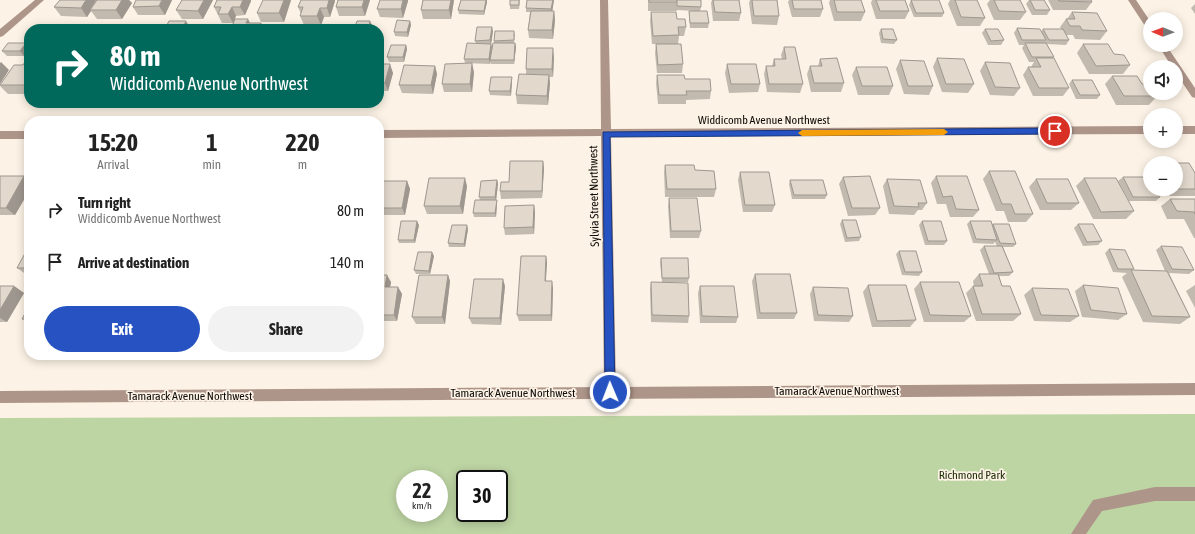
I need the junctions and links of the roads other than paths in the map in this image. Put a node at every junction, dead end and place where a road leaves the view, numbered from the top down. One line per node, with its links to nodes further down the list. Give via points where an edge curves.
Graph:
1 (40, 0): 5 (street)
2 (604, 0): 12 (street, Sylvia Street Northwest)
3 (1132, 0): 4 (street)
4 (1143, 16)
5 (0, 34)
6 (1167, 52): 7 (street)
7 (1195, 95)
8 (1143, 130): 12 (street, Widdicomb Avenue Northwest)
9 (1183, 130): 10 (street)
10 (1195, 130)
11 (384, 134): 12 (street, Widdicomb Avenue Northwest)
12 (606, 134): 16 (street, Sylvia Street Northwest)
13 (0, 135): 14 (street)
14 (24, 135)
15 (1195, 389): 16 (street, Tamarack Avenue Northwest)
16 (610, 392): 17 (street, Tamarack Avenue Northwest)
17 (0, 397)
18 (1195, 494): 19 (street, via 1155,494 1098,505)
19 (1078, 534)

